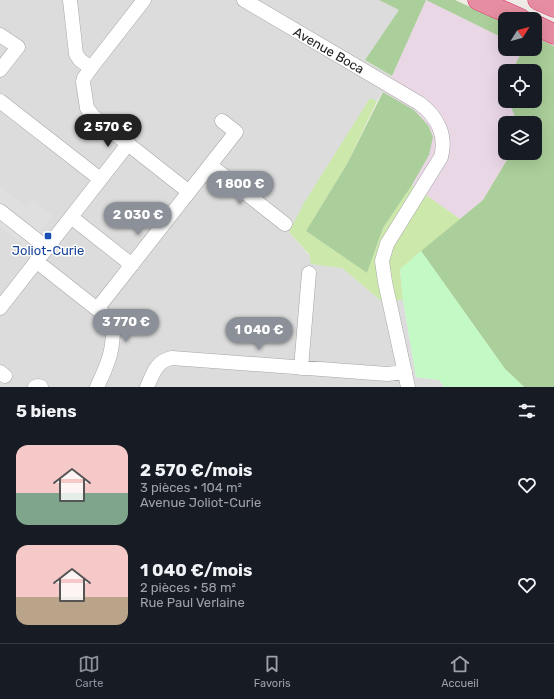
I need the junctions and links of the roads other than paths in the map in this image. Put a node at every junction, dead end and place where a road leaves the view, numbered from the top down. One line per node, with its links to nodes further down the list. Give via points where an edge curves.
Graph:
1 (70, 0): 11 (street, via 76,54)
2 (144, 0): 11 (street)
3 (244, 0): 29 (street, Avenue Boca, via 413,99 428,110 443,137 443,151 437,165 387,244 382,261)
4 (478, 0): 7 (highway)
5 (538, 0): 6 (highway)
6 (554, 7)
7 (505, 12)
8 (542, 28): 10 (highway)
9 (0, 34): 12 (street, via 18,47)
10 (554, 34)
11 (91, 68): 15 (street, via 83,82 87,108)
12 (0, 70)
13 (0, 101): 17 (street)
14 (222, 121): 16 (street, via 236,132)
15 (128, 144): 17 (street); 18 (street)
16 (210, 165): 18 (street); 21 (street)
17 (100, 179): 20 (street)
18 (189, 192): 24 (street)
19 (0, 211): 22 (street)
20 (71, 217): 22 (street); 24 (street)
21 (285, 224)
22 (46, 248): 23 (street)
23 (36, 261): 26 (street); 27 (street)
24 (132, 265): 27 (street)
25 (309, 273): 28 (street)
26 (0, 308)
27 (98, 309): 32 (street, via 113,321 113,334 111,353)
28 (301, 368): 29 (street, via 387,374); 33 (street, via 172,358 156,367)
29 (405, 372): 34 (street, Avenue Boca)
30 (35, 387): 31 (street)
31 (41, 387)
32 (97, 387)
33 (147, 387)
34 (408, 387)

